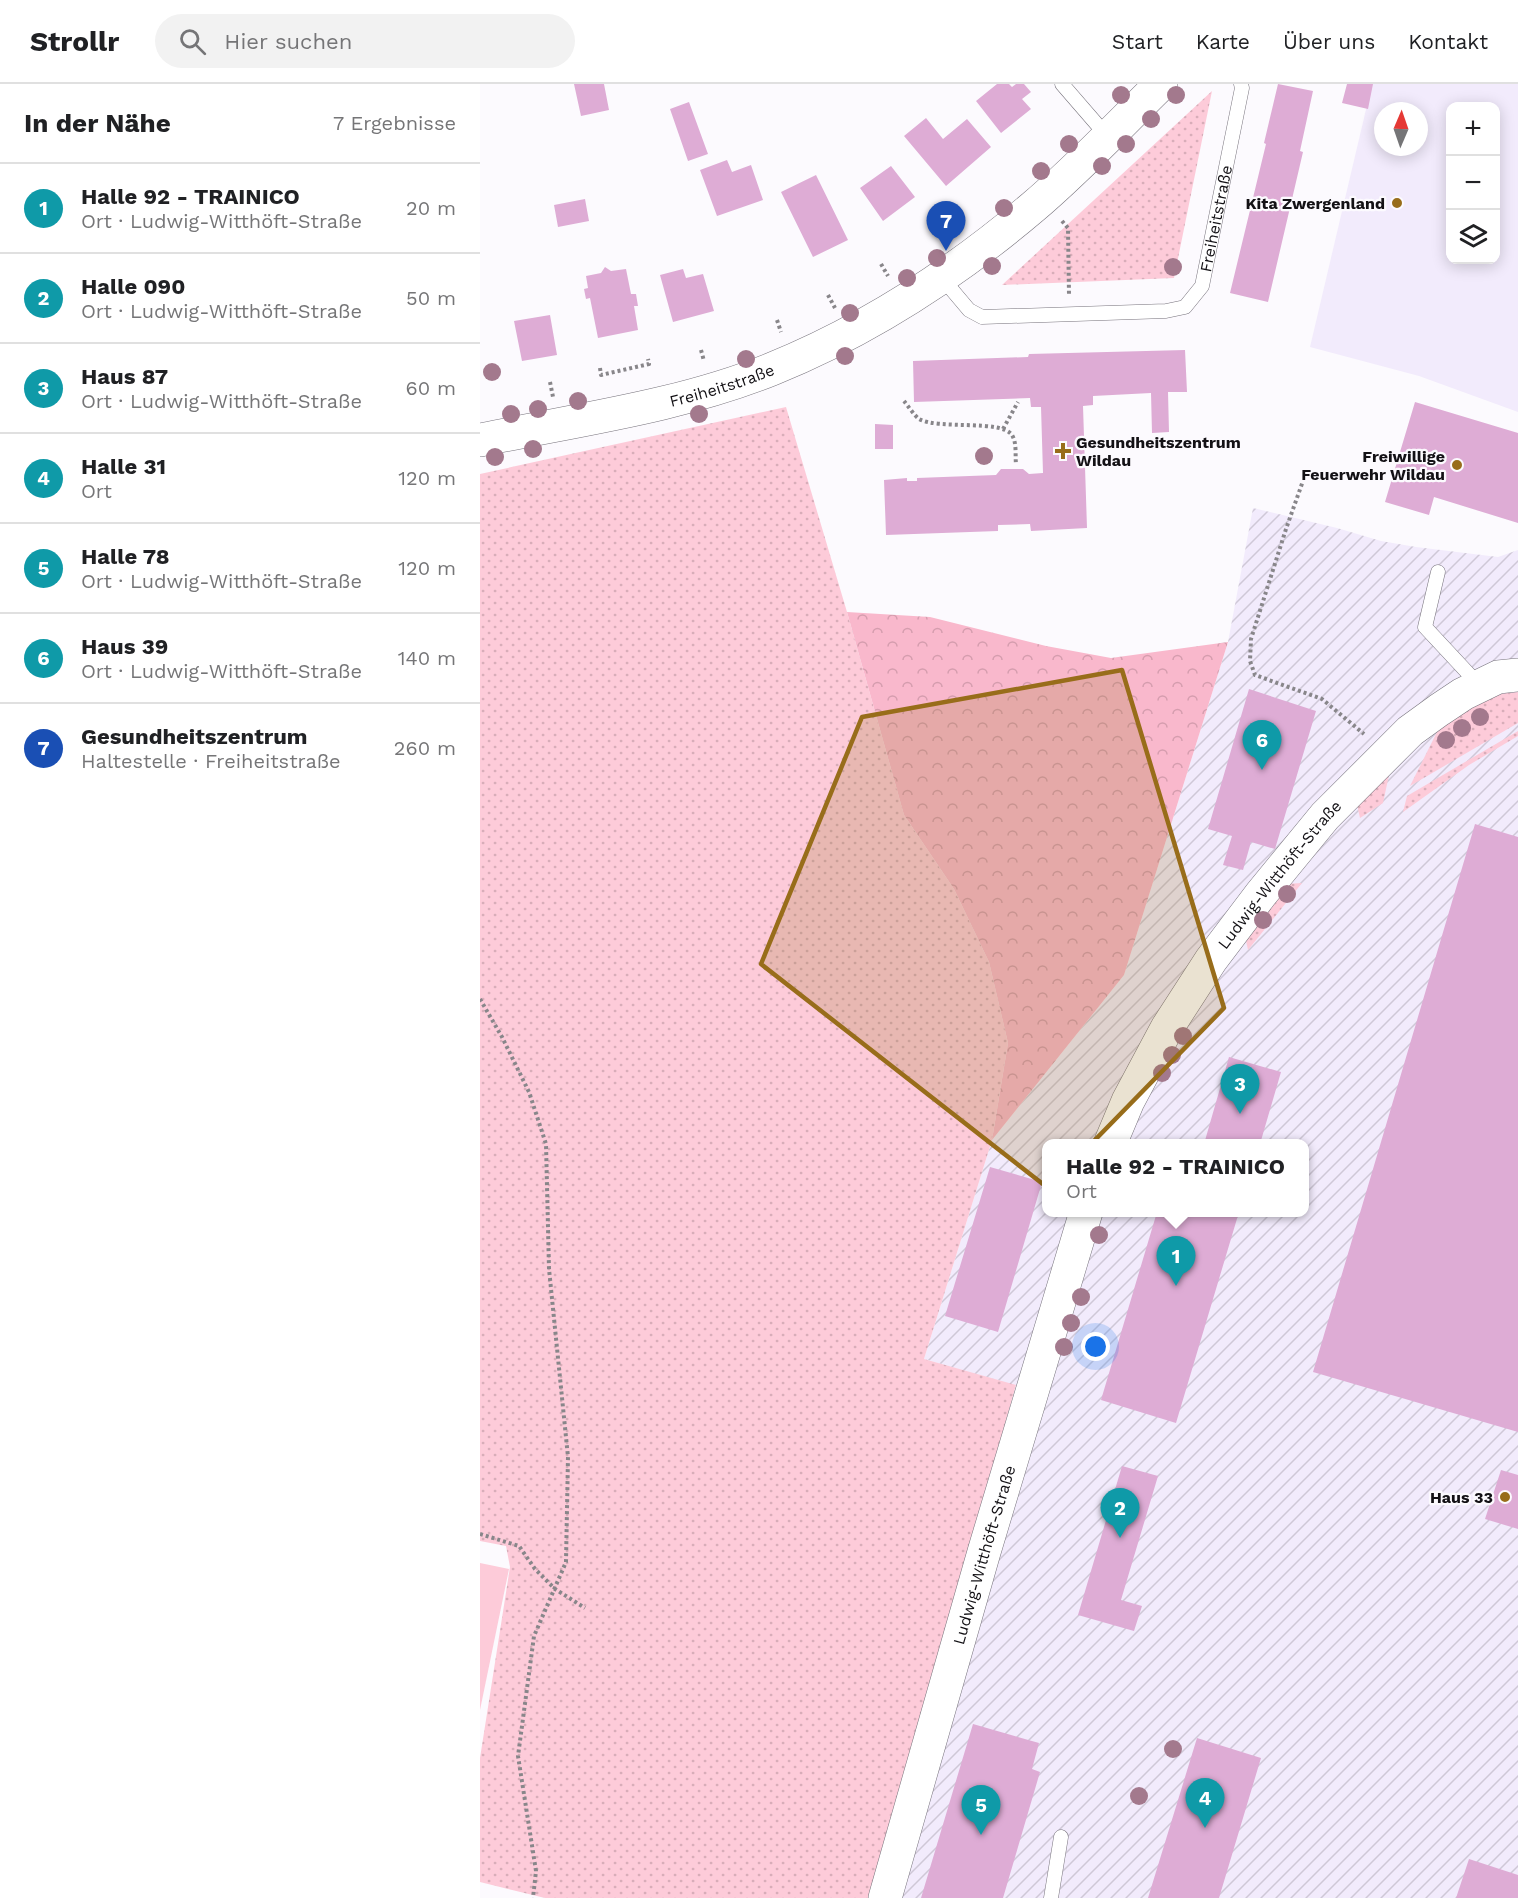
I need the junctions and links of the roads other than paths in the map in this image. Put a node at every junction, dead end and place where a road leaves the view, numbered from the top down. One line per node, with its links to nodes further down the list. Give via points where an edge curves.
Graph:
1 (1062, 84): 4 (lane)
2 (1161, 84): 4 (street, Freiheitstraße)
3 (1241, 84): 5 (lane, Freiheitstraße, via 1202,286 1185,307 1166,311 982,317 969,310)
4 (1107, 136): 5 (street, Freiheitstraße, via 1032,208)
5 (942, 278): 6 (street, Freiheitstraße, via 875,320 770,370 654,404)
6 (480, 440)
7 (1438, 572): 9 (lane, via 1425,627)
8 (1518, 675): 9 (street, Ludwig-Witthöft-Straße, via 1498,677)
9 (1480, 686): 10 (street, Ludwig-Witthöft-Straße, via 1410,731 1325,816 1211,960 1167,1028)
10 (1112, 1139)
11 (1084, 1217): 13 (street, Ludwig-Witthöft-Straße)
12 (1061, 1837): 14 (lane)
13 (885, 1898)
14 (1051, 1898)

